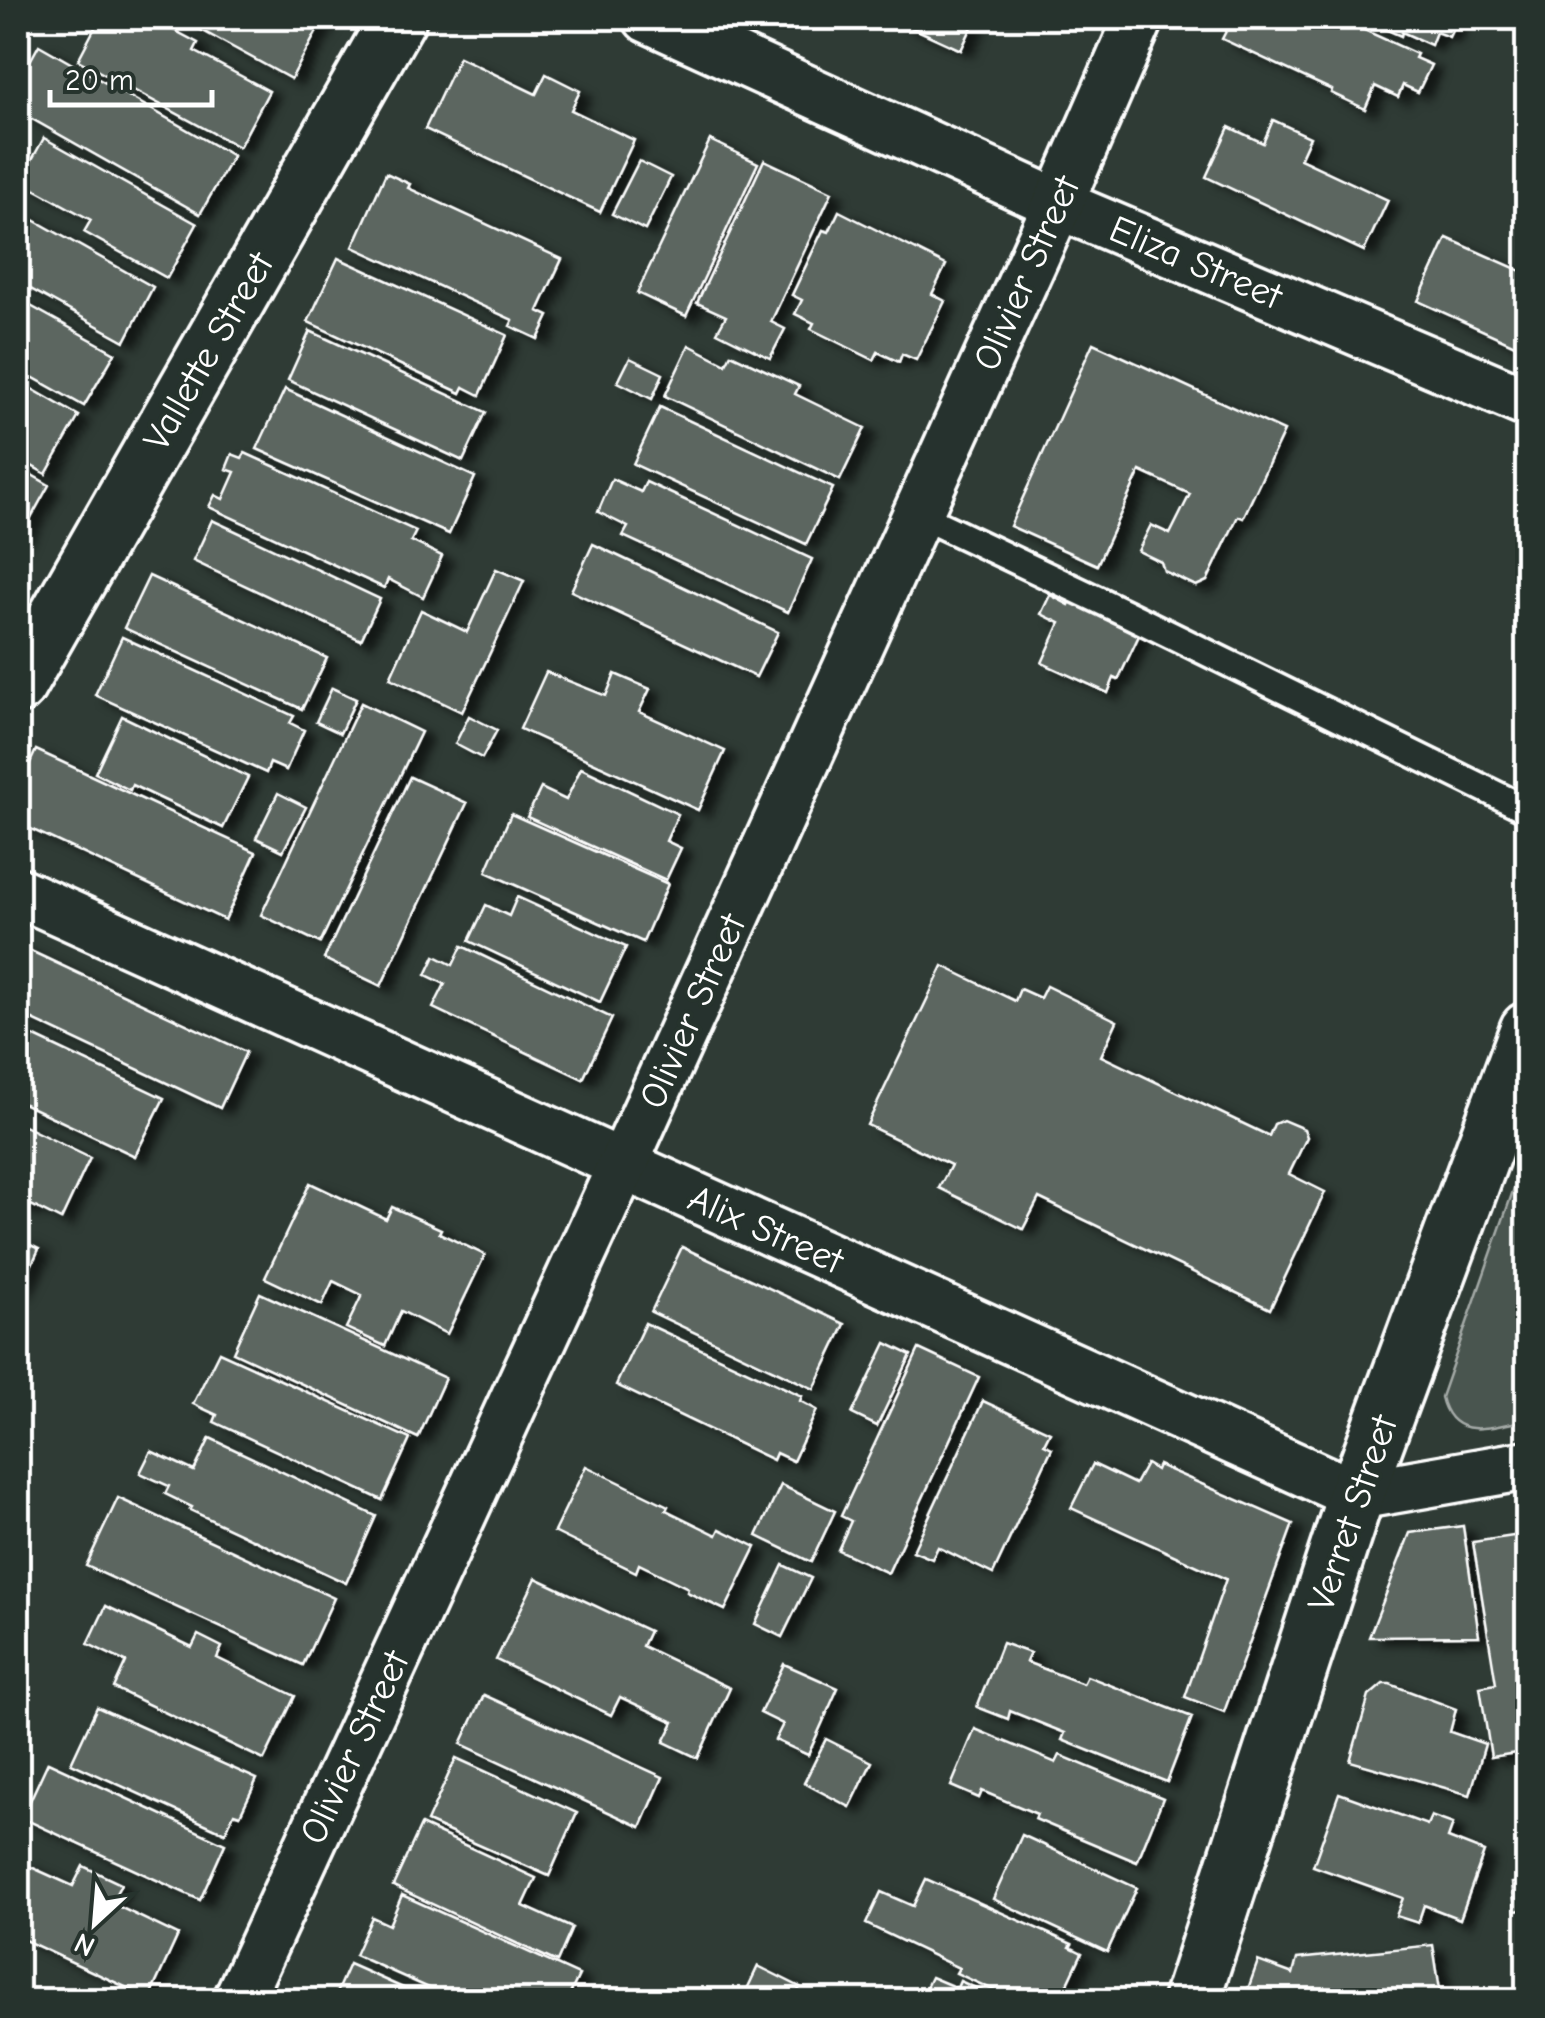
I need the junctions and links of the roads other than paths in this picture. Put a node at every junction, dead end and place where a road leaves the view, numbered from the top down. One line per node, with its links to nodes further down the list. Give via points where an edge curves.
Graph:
1 (398, 18): 7 (street, Vallette Street)
2 (648, 18): 4 (street, Eliza Street)
3 (1139, 18): 4 (street, Olivier Street)
4 (1058, 204): 5 (street, Eliza Street); 6 (street, Olivier Street)
5 (1528, 403)
6 (918, 514): 8 (lane); 11 (street, Olivier Street)
7 (18, 685)
8 (1528, 810)
9 (18, 892): 11 (street, Alix Street)
10 (1528, 1030): 13 (street, Verret Street)
11 (622, 1164): 13 (street, Alix Street); 14 (street, Olivier Street)
12 (1528, 1465): 13 (street)
13 (1356, 1495): 15 (street, Verret Street)
14 (238, 2000)
15 (1191, 2000)

